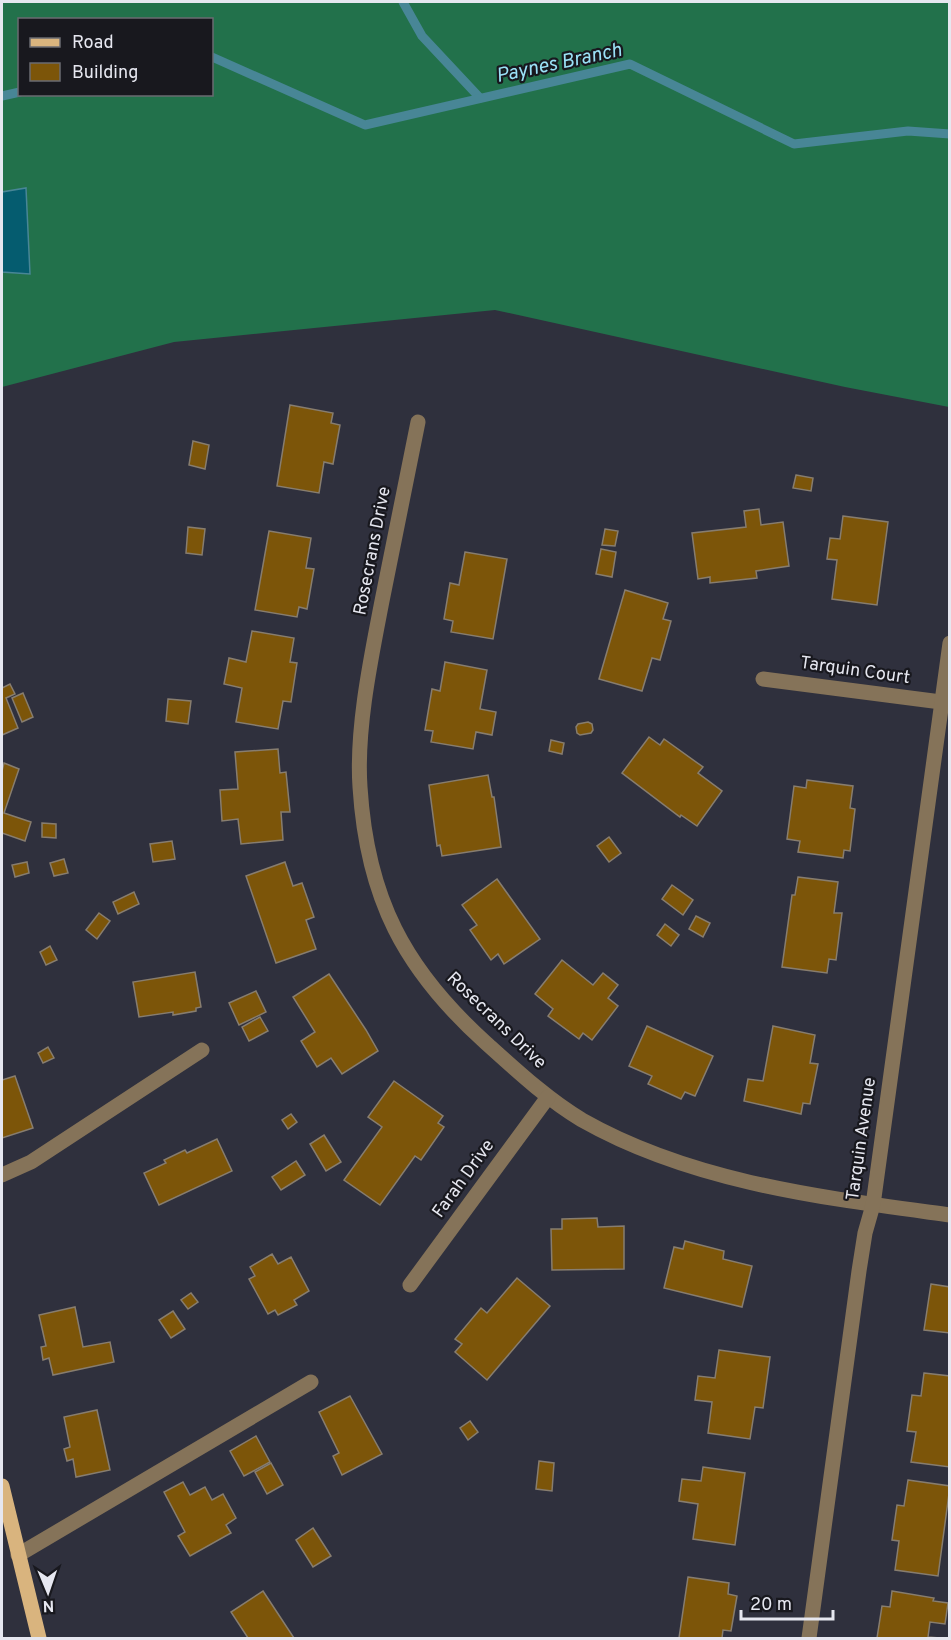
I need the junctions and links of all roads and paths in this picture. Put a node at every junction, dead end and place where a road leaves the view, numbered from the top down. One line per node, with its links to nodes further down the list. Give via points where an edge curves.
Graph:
1 (418, 422): 6 (street, Rosecrans Drive, via 362,731 360,784 369,855 392,927 422,975 447,1006)
2 (950, 643): 4 (street, Tarquin Avenue)
3 (763, 679): 4 (street, Tarquin Court)
4 (941, 702): 8 (street, Tarquin Avenue)
5 (202, 1050): 7 (street, via 31,1162)
6 (548, 1097): 8 (street, Rosecrans Drive, via 609,1134 682,1163 750,1183); 10 (street, Farah Drive)
7 (2, 1175)
8 (873, 1205): 9 (street, Rosecrans Drive); 15 (street, Tarquin Avenue, via 856,1290)
9 (950, 1215)
10 (410, 1285)
11 (311, 1382): 13 (street)
12 (2, 1486): 13 (main road)
13 (18, 1555): 14 (main road)
14 (39, 1638)
15 (809, 1638)

